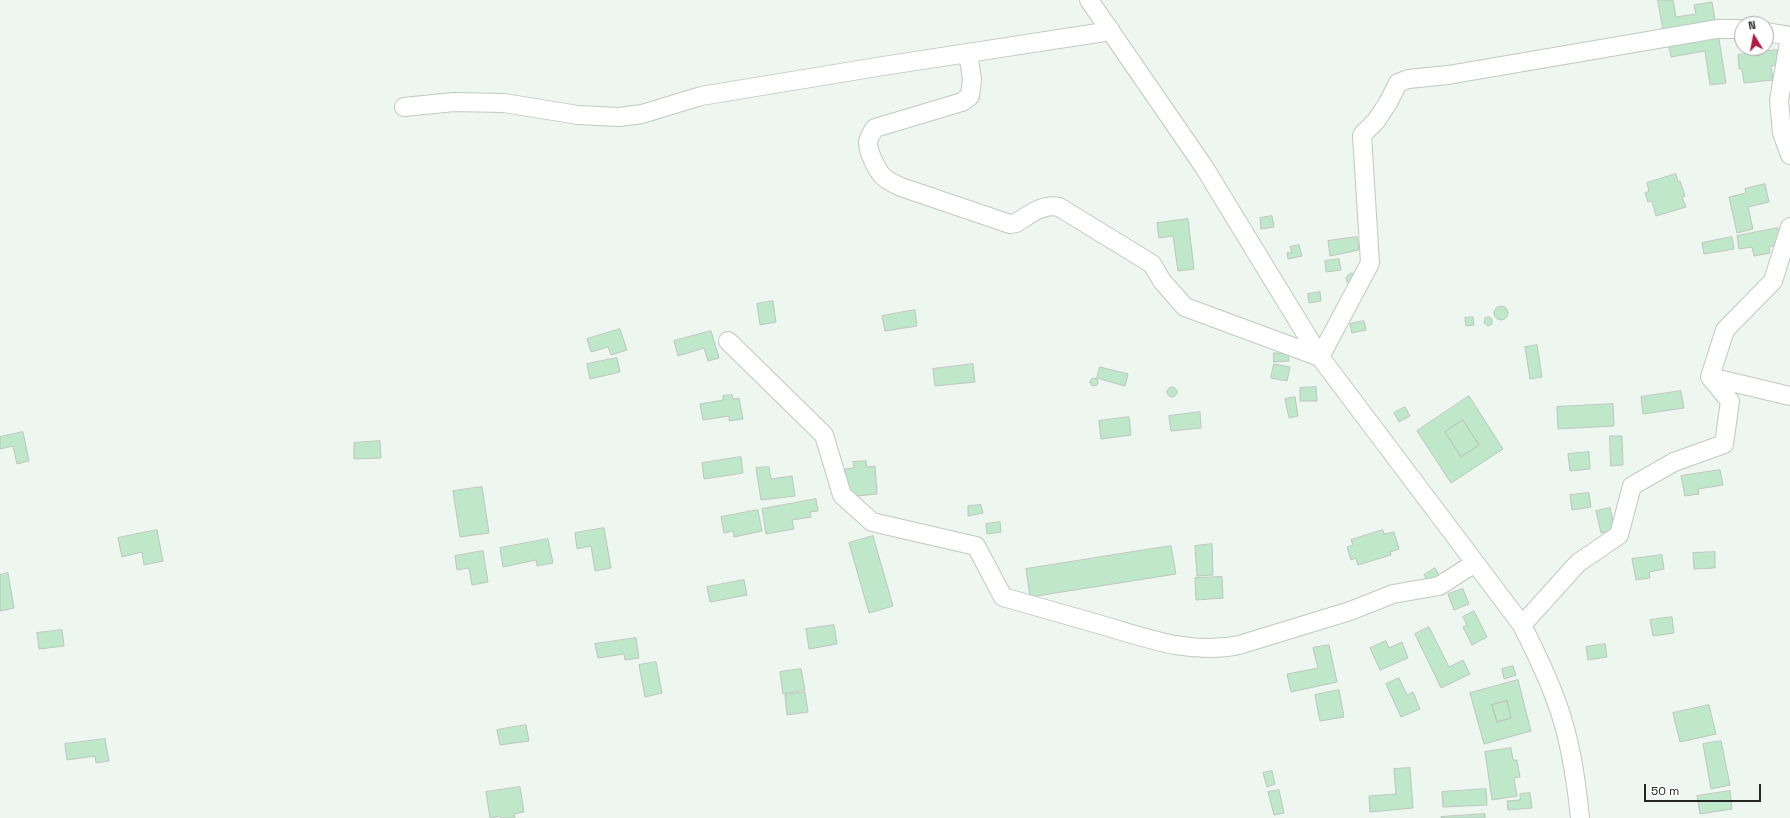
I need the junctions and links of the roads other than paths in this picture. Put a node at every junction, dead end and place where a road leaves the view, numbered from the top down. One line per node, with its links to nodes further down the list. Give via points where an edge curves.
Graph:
1 (1089, 0): 3 (street)
2 (1734, 29): 11 (street, via 1717,29 1448,75 1408,79 1398,83 1376,121 1362,135 1370,263)
3 (1111, 31): 6 (street); 11 (street, via 1204,167)
4 (1774, 34): 5 (street)
5 (1790, 37): 8 (street, via 1779,100 1782,133)
6 (968, 53): 7 (street, via 701,96 642,114 619,117 564,113 504,103 454,102); 11 (street, via 972,79 970,96 962,102 876,128 871,134 868,143 872,155 880,173 890,182 1010,224 1045,206 1058,207 1152,264 1162,281 1185,306)
7 (404, 107)
8 (1790, 155)
9 (1790, 227): 12 (street, via 1773,281 1725,330)
10 (728, 341): 14 (street, via 824,435 842,495 872,522 976,546 1003,597 1190,648 1222,648 1350,611 1393,594 1439,586)
11 (1320, 357): 14 (street)
12 (1710, 377): 13 (street); 15 (street, via 1730,401 1724,444 1674,462 1632,486 1619,535 1578,563)
13 (1790, 396)
14 (1475, 562): 15 (street)
15 (1522, 625): 16 (street, via 1556,699 1570,748)
16 (1580, 818)

